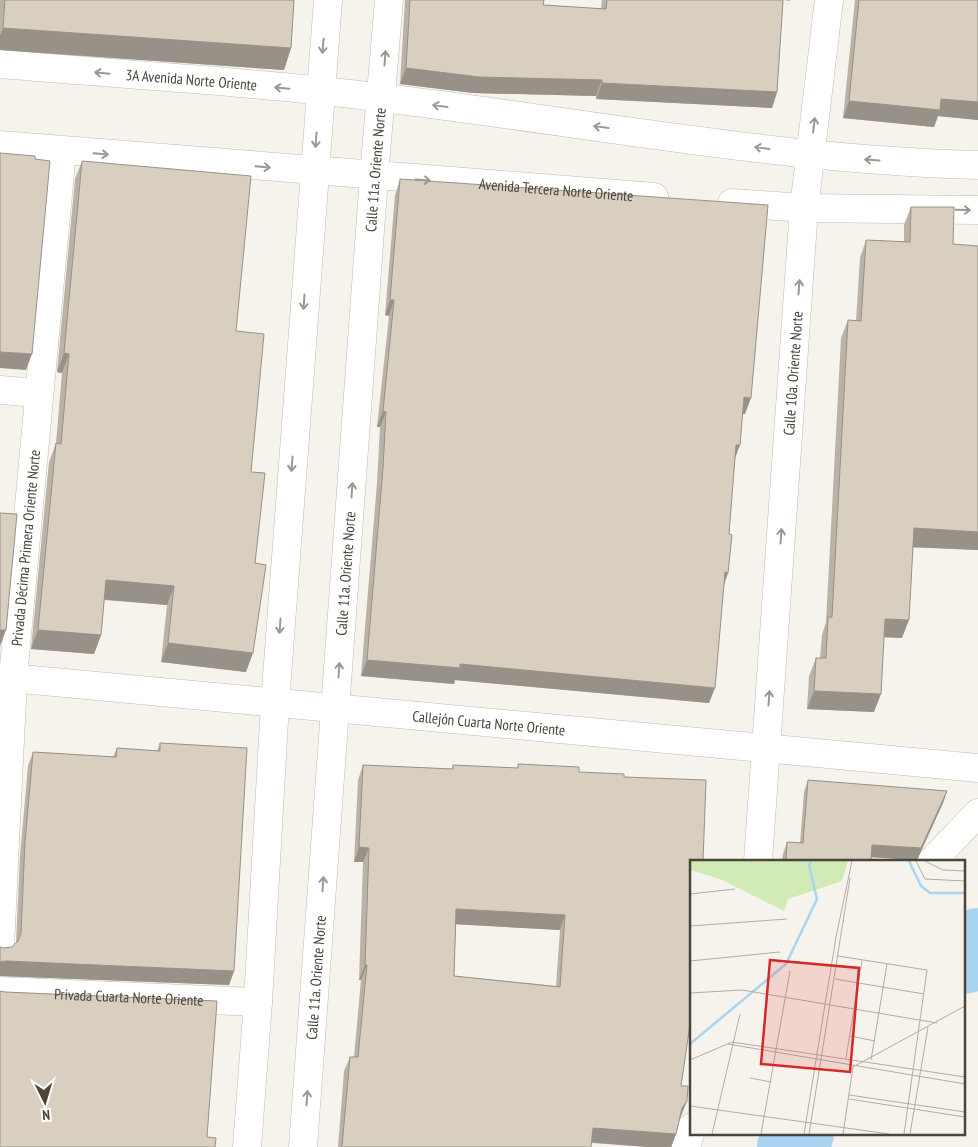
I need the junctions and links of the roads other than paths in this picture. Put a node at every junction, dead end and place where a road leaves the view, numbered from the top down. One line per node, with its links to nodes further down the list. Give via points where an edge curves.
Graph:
1 (328, 0): 5 (street, one-way to 5)
2 (389, 0): 6 (street, Calle 11a. Oriente Norte, one-way to 2)
3 (829, 0): 9 (street, Calle 10a. Oriente Norte, one-way to 3)
4 (0, 64): 5 (street, 3A Avenida Norte Oriente, one-way to 4)
5 (319, 91): 6 (street, 3A Avenida Norte Oriente); 11 (street, one-way to 11)
6 (382, 98): 9 (street, one-way to 6); 12 (street, Calle 11a. Oriente Norte)
7 (0, 145): 8 (street)
8 (62, 151): 11 (street, one-way to 11); 18 (street, Privada Décima Primera Oriente Norte)
9 (810, 155): 10 (street, one-way to 9); 15 (street, Calle 10a. Oriente Norte)
10 (978, 165)
11 (314, 172): 12 (street); 20 (street, one-way to 20)
12 (374, 176): 13 (street, Avenida Tercera Norte Oriente, one-way to 13); 21 (street, Calle 11a. Oriente Norte, one-way to 12)
13 (677, 199)
14 (706, 201): 15 (street)
15 (804, 208): 16 (street, one-way to 16); 22 (street, Calle 10a. Oriente Norte, one-way to 15)
16 (978, 210)
17 (0, 390): 18 (street)
18 (38, 393): 19 (street, Privada Décima Primera Oriente Norte)
19 (7, 677): 20 (street, Callejón Cuarta Norte Oriente); 27 (street, Privada Décima Primera Oriente Norte)
20 (275, 703): 21 (street, Callejón Cuarta Norte Oriente); 29 (street)
21 (336, 709): 22 (street, Callejón Cuarta Norte Oriente); 32 (street, Calle 11a. Oriente Norte, one-way to 21)
22 (766, 747): 23 (street, Callejón Cuarta Norte Oriente); 25 (street, Calle 10a. Oriente Norte)
23 (978, 768)
24 (978, 813): 26 (street)
25 (758, 860)
26 (933, 860)
27 (0, 947)
28 (0, 991): 29 (street, Privada Cuarta Norte Oriente)
29 (258, 1002): 31 (street)
30 (690, 1134): 33 (street)
31 (247, 1147)
32 (303, 1147)
33 (686, 1147)

